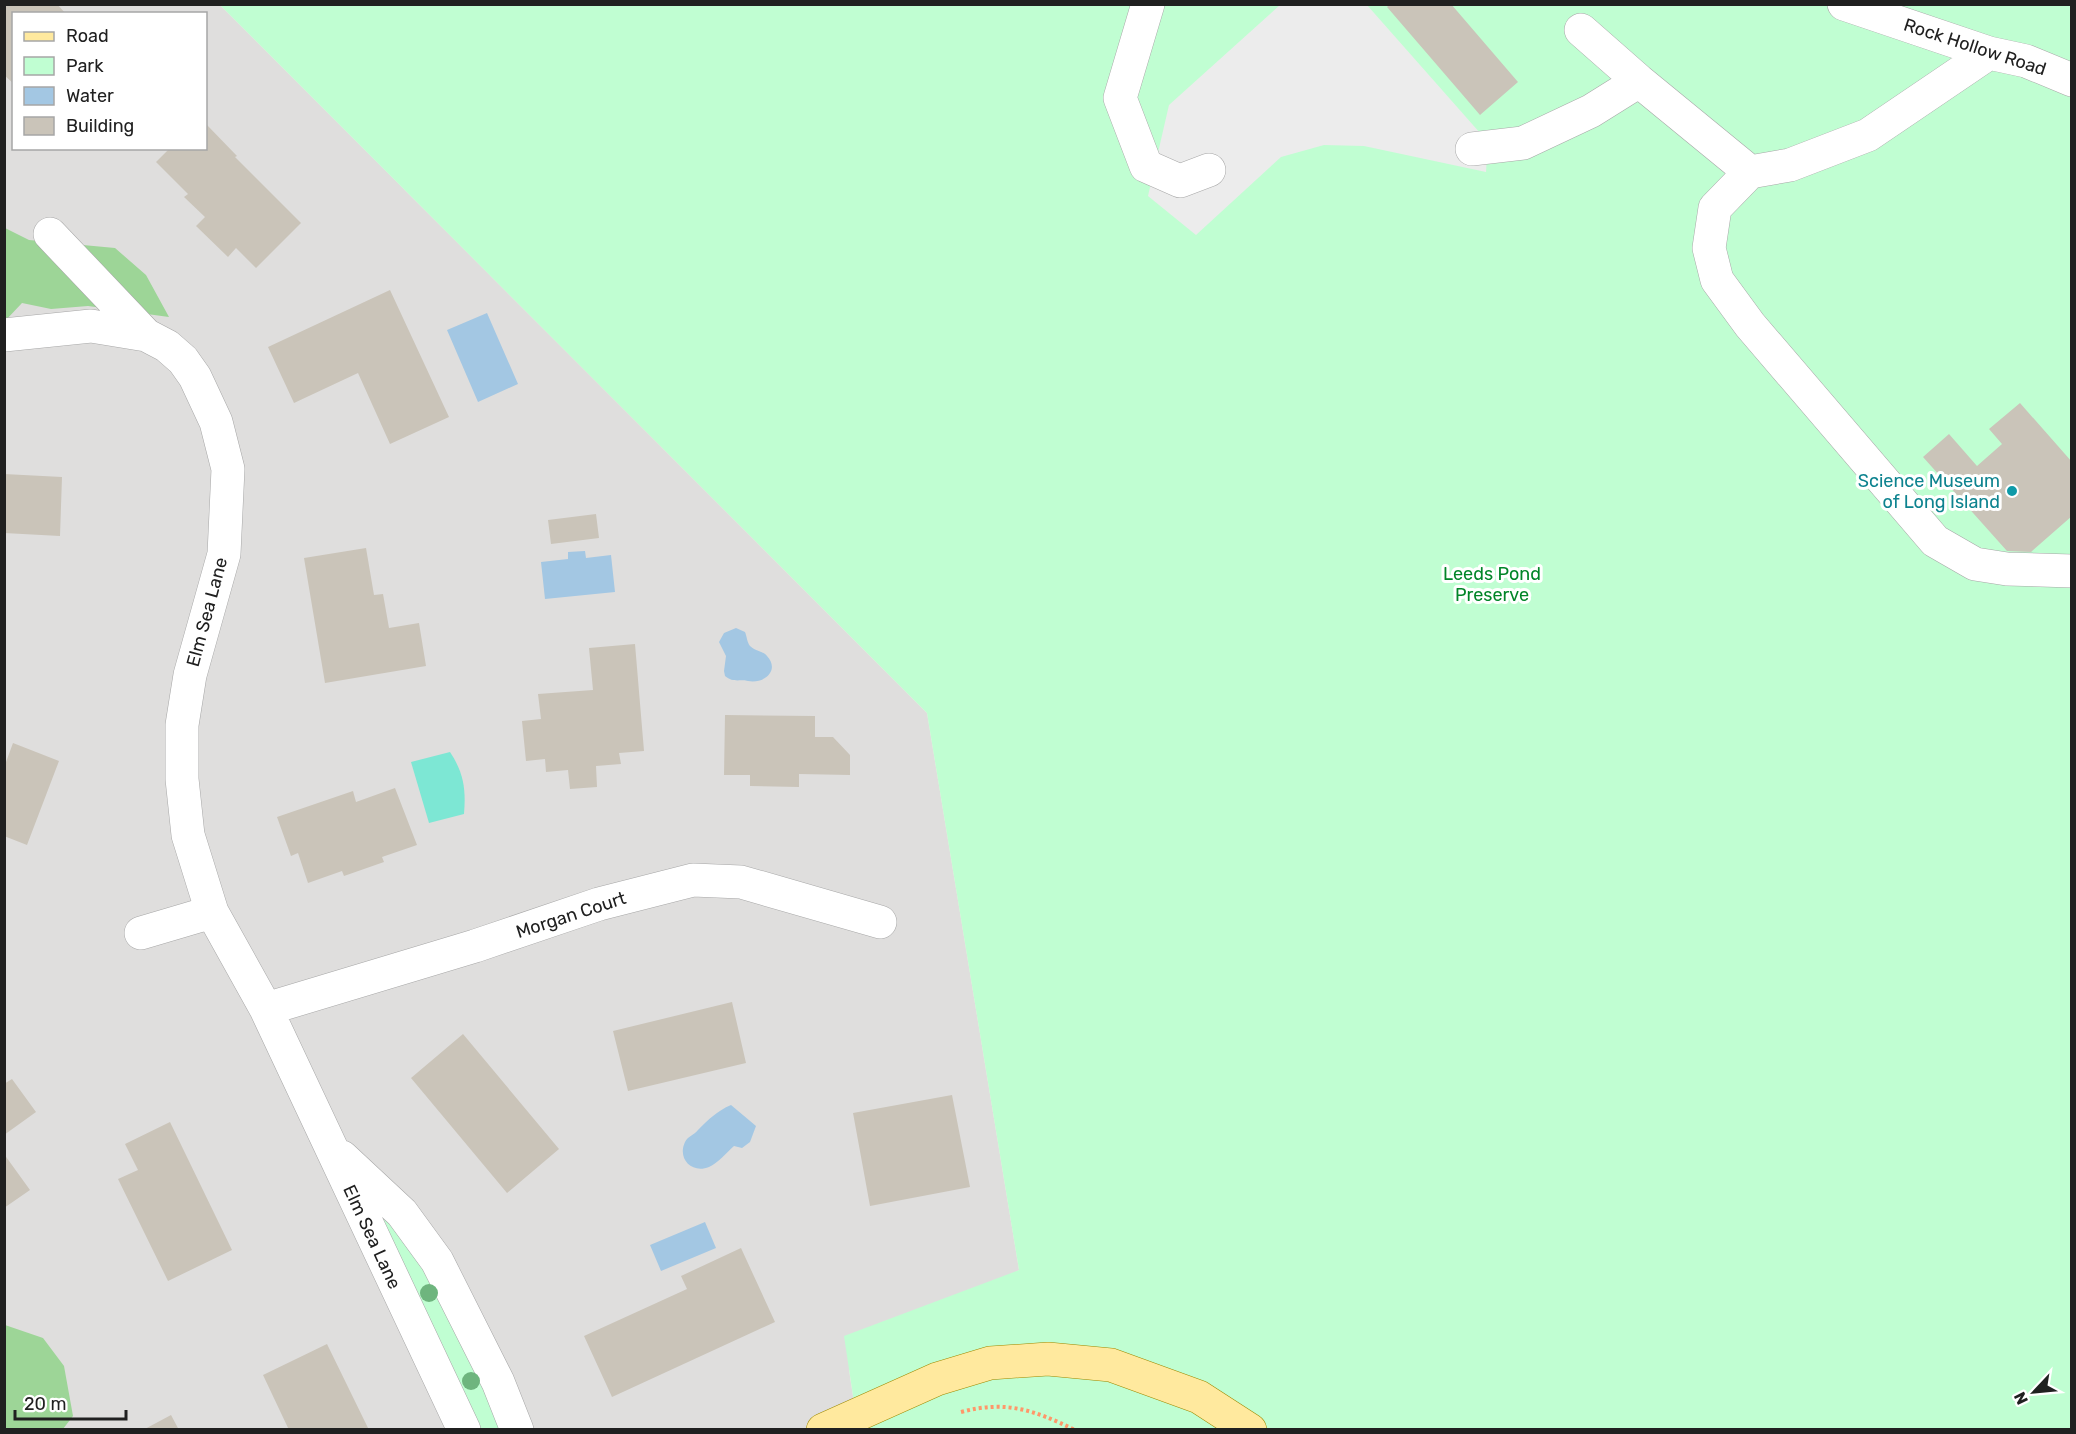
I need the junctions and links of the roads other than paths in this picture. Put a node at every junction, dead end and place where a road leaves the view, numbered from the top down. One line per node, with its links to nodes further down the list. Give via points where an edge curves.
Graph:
1 (1148, 4): 8 (street, via 1120,98 1146,166 1180,181)
2 (1844, 4): 4 (street, Rock Hollow Road)
3 (1581, 30): 6 (street)
4 (1989, 53): 5 (street, Rock Hollow Road, via 2026,61); 9 (street, via 1868,135 1790,165)
5 (2072, 80)
6 (1639, 81): 7 (street, via 1591,111 1523,143); 9 (street)
7 (1472, 149)
8 (1209, 170)
9 (1750, 172): 13 (street, via 1715,208 1709,248 1717,280 1750,325 1935,541 1975,564)
10 (50, 234): 12 (street)
11 (4, 335): 12 (street, Elm Sea Lane, via 91,326)
12 (146, 335): 14 (street, Elm Sea Lane, via 176,353 191,370 216,422 228,469 224,554 190,675 182,725 188,835)
13 (2072, 571)
14 (212, 912): 16 (street); 17 (street, Elm Sea Lane)
15 (880, 922): 17 (street, Morgan Court, via 741,882 693,880 598,903 476,946)
16 (141, 933)
17 (266, 1009): 18 (street, Elm Sea Lane)
18 (329, 1144): 19 (street, Elm Sea Lane, via 402,1213 437,1261); 20 (street, Elm Sea Lane)
19 (461, 1308): 20 (street); 22 (street, Elm Sea Lane)
20 (416, 1329): 21 (street, Elm Sea Lane)
21 (464, 1430)
22 (518, 1430)
23 (823, 1430): 24 (main road, via 937,1379 990,1363 1048,1359 1111,1365 1199,1396)
24 (1250, 1430)

